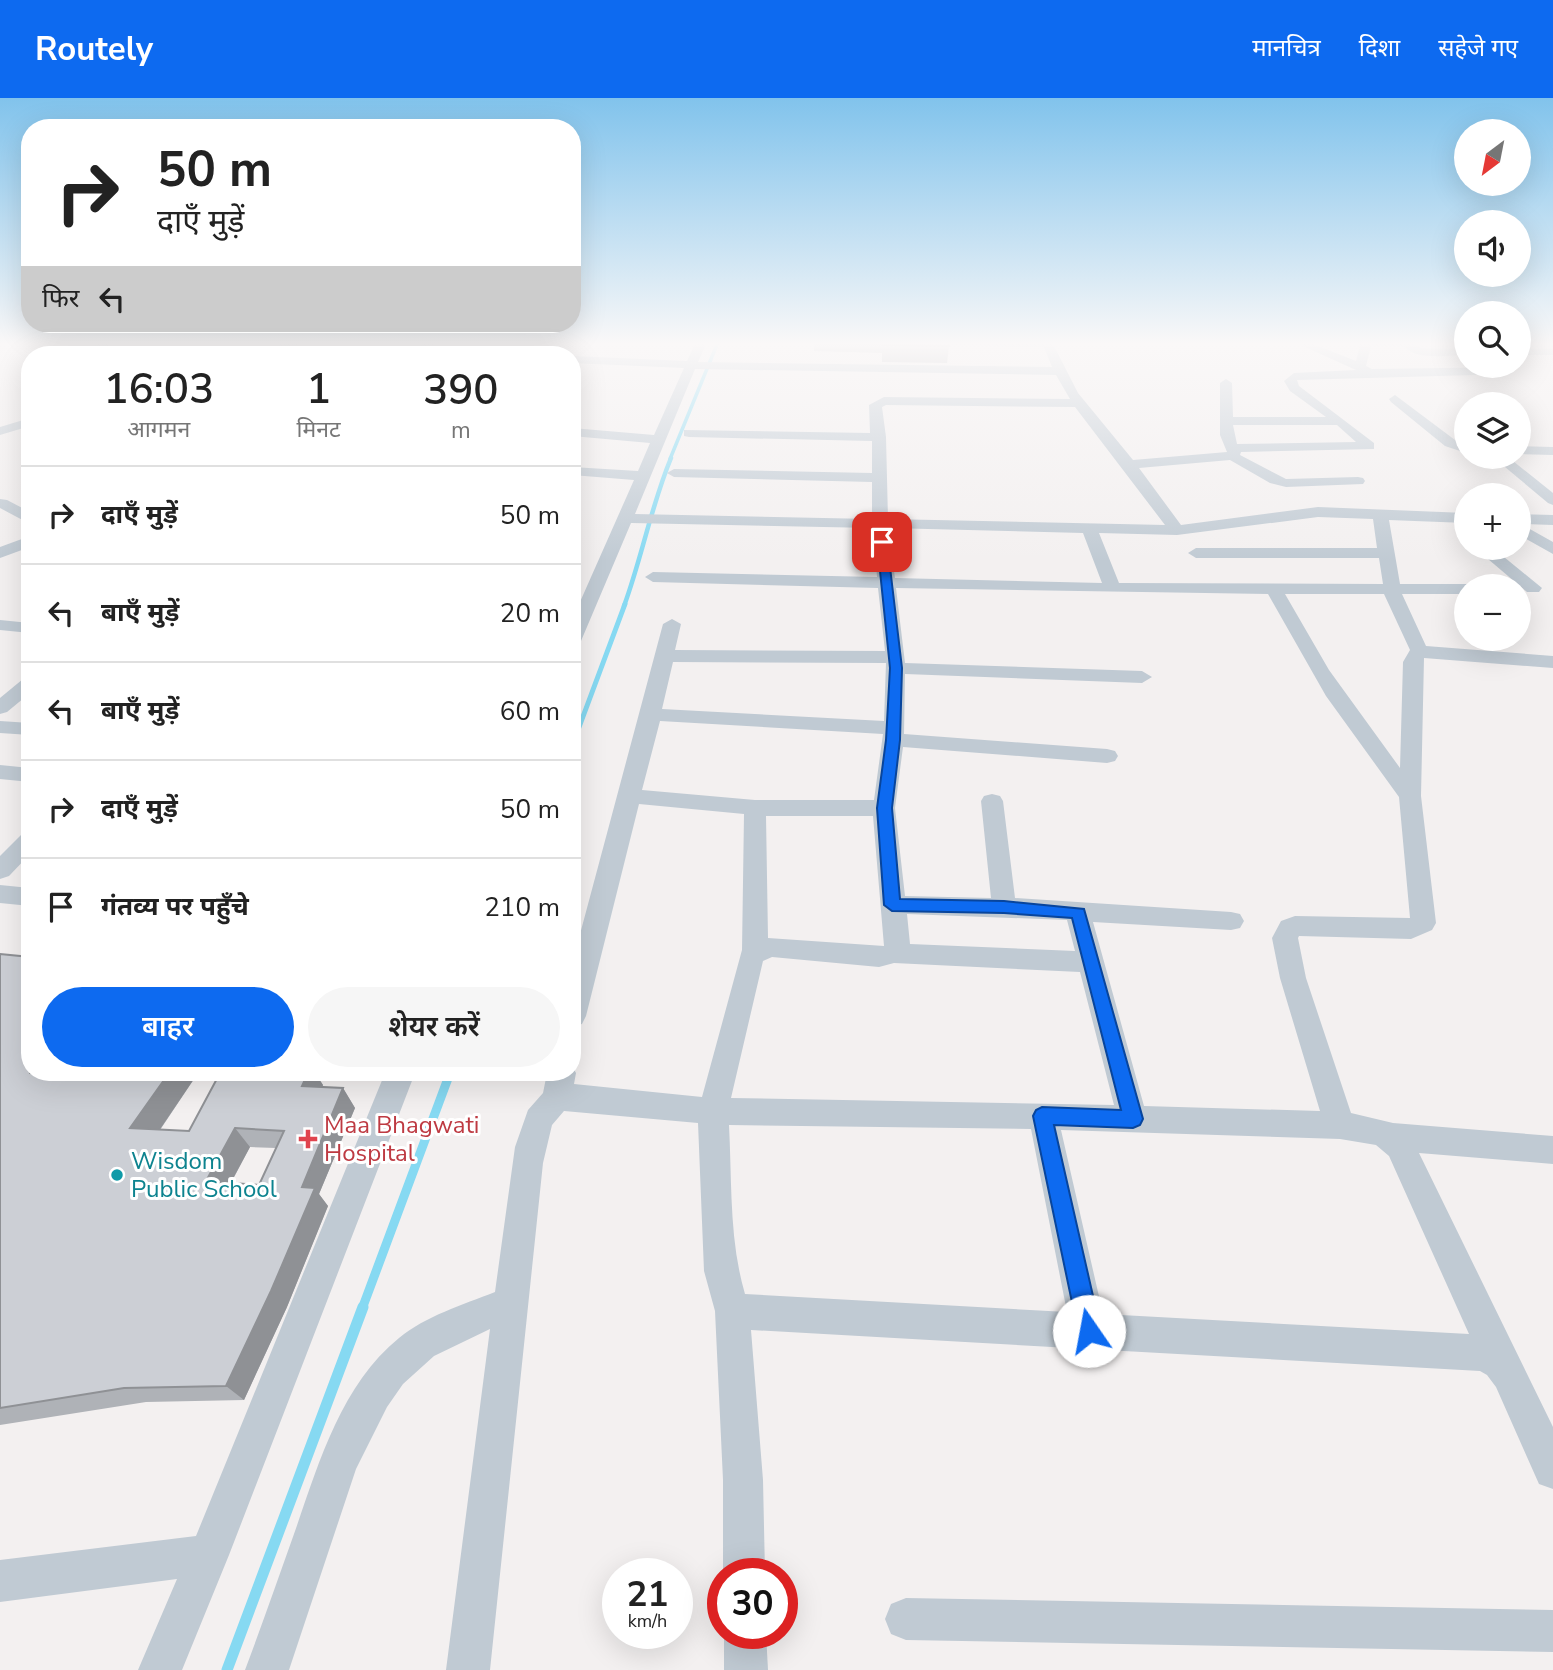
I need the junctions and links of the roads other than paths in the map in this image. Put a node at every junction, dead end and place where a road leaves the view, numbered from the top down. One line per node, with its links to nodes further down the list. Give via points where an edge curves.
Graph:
1 (673, 415): 14 (street)
2 (876, 415): 13 (street)
3 (1087, 415): 19 (street)
4 (1227, 415): 7 (street)
5 (1332, 415): 8 (street)
6 (1415, 415): 15 (street)
7 (1227, 421): 8 (street); 18 (street)
8 (1340, 421): 18 (street, via 1369,446)
9 (21, 425): 10 (street)
10 (0, 431)
11 (581, 433): 14 (street)
12 (689, 433): 13 (street)
13 (877, 437): 24 (street)
14 (659, 440): 23 (street)
15 (1454, 444)
16 (1531, 450): 17 (street)
17 (1553, 451)
18 (1232, 452): 19 (street); 26 (street, via 1275,480)
19 (1129, 465): 41 (street)
20 (1515, 469): 28 (street)
21 (581, 472): 23 (street)
22 (674, 473): 24 (street)
23 (643, 476): 33 (street)
24 (880, 478): 38 (street)
25 (1358, 481): 26 (street)
26 (1291, 484): 30 (street)
27 (20, 497): 29 (street)
28 (1553, 500)
29 (1, 504): 31 (street)
30 (1336, 512): 32 (street); 41 (street)
31 (21, 514)
32 (1380, 514): 34 (street); 47 (street)
33 (631, 518): 38 (street); 59 (street)
34 (1446, 518): 35 (street); 39 (street)
35 (1454, 518)
36 (1531, 519): 37 (street)
37 (1553, 520)
38 (880, 523): 40 (street); 51 (street)
39 (1454, 524)
40 (1088, 526): 41 (street); 54 (street)
41 (1177, 530): 46 (street)
42 (1531, 535): 44 (street)
43 (21, 545): 45 (street)
44 (1553, 549)
45 (0, 553)
46 (1196, 553): 47 (street); 55 (street)
47 (1387, 553): 52 (street)
48 (1496, 560): 49 (street)
49 (1510, 574)
50 (653, 577): 51 (street)
51 (886, 581): 54 (street); 66 (street)
52 (1393, 587): 56 (street); 57 (street); 63 (street, via 1399,611)
53 (1553, 587): 58 (street)
54 (1113, 588): 55 (street)
55 (1226, 588): 56 (street)
56 (1274, 589): 78 (street, via 1315,666)
57 (1454, 589)
58 (1531, 589)
59 (581, 622)
60 (672, 624): 64 (street)
61 (0, 625): 62 (street)
62 (21, 627)
63 (1420, 652): 65 (street); 78 (street, via 1413,662)
64 (663, 656): 66 (street); 70 (street)
65 (1553, 662)
66 (894, 663): 67 (street); 73 (street)
67 (1142, 677)
68 (21, 690): 69 (street)
69 (0, 708)
70 (651, 714): 73 (street); 77 (street)
71 (0, 727): 72 (street)
72 (21, 728)
73 (892, 734): 74 (street); 81 (street)
74 (1107, 756)
75 (0, 772): 76 (street)
76 (21, 774)
77 (629, 796): 80 (street); 93 (street)
78 (1410, 796): 99 (street, via 1423,923 1411,929 1295,926 1285,938 1293,978)
79 (992, 801): 87 (street)
80 (755, 808): 81 (street); 90 (street)
81 (884, 808): 86 (street)
82 (21, 849): 83 (street)
83 (0, 870)
84 (0, 894): 85 (street)
85 (21, 896)
86 (892, 905): 87 (street); 91 (street)
87 (1004, 907): 88 (street)
88 (1078, 913): 89 (street); 92 (street)
89 (1231, 921)
90 (755, 950): 91 (street, via 772,947 879,957); 96 (street)
91 (894, 953): 92 (street)
92 (1091, 962): 98 (street)
93 (581, 981)
94 (397, 1081): 107 (street)
95 (558, 1086): 96 (street, via 573,1097); 102 (street, via 532,1136)
96 (713, 1111): 97 (street); 103 (street, via 721,1271)
97 (1042, 1116): 98 (street); 104 (street)
98 (1133, 1119): 99 (street)
99 (1340, 1125): 100 (street)
100 (1391, 1137): 101 (street); 105 (street, via 1400,1146)
101 (1553, 1150)
102 (510, 1303): 114 (street, via 437,1334 412,1350 373,1394 332,1482); 115 (street)
103 (732, 1311): 104 (street); 108 (street)
104 (1089, 1331): 105 (street, via 1469,1350)
105 (1500, 1362): 106 (street)
106 (1553, 1470)
107 (209, 1555): 109 (street); 113 (street)
108 (744, 1558)
109 (0, 1581)
110 (906, 1619): 111 (street)
111 (1553, 1631)
112 (745, 1649): 116 (street)
113 (160, 1670)
114 (267, 1670)
115 (468, 1670)
116 (746, 1670)

